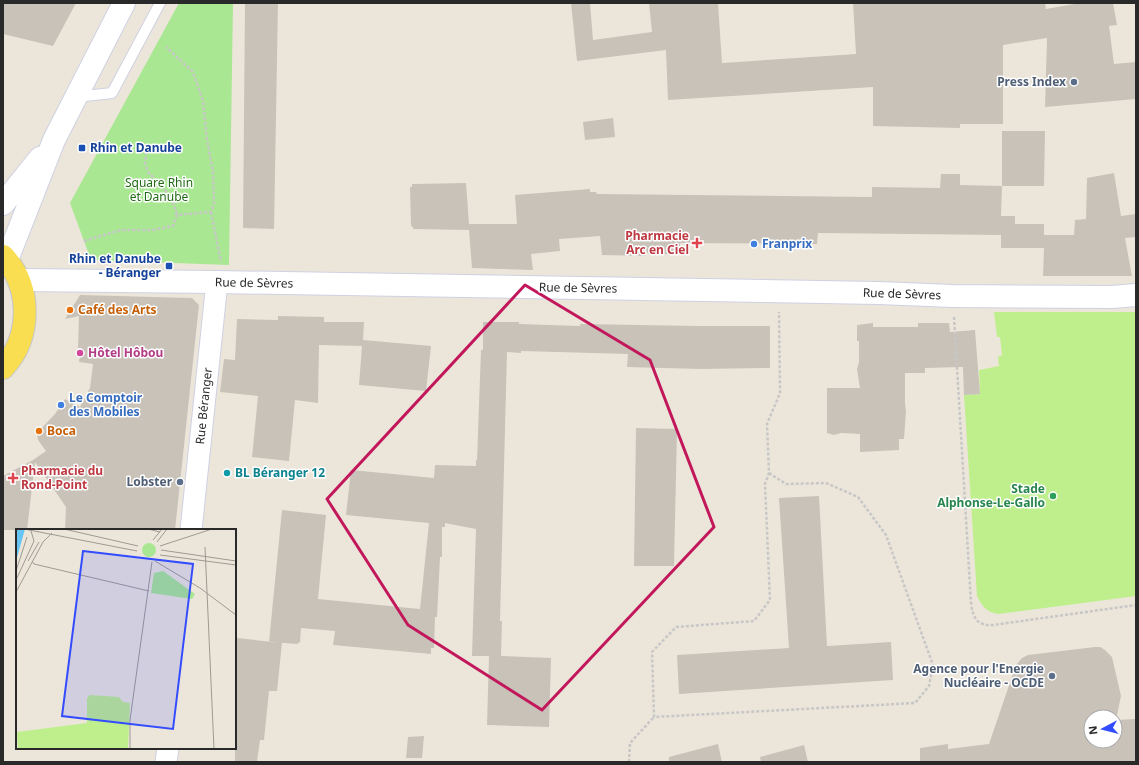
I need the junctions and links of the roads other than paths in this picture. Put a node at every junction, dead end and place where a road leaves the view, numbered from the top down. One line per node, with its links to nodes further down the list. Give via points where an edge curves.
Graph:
1 (124, 3): 3 (street)
2 (160, 3): 3 (lane, via 112,93)
3 (76, 97): 4 (street)
4 (54, 140): 5 (street); 6 (street)
5 (3, 204)
6 (5, 258): 8 (main road)
7 (219, 273): 8 (street, Rue de Sèvres); 9 (street, Rue de Sèvres, via 952,296 1112,298); 11 (street, Rue Béranger)
8 (20, 280): 10 (main road, via 26,307 23,334 12,359)
9 (1136, 295)
10 (3, 368)
11 (191, 529)
12 (168, 749): 13 (street)
13 (166, 762)

